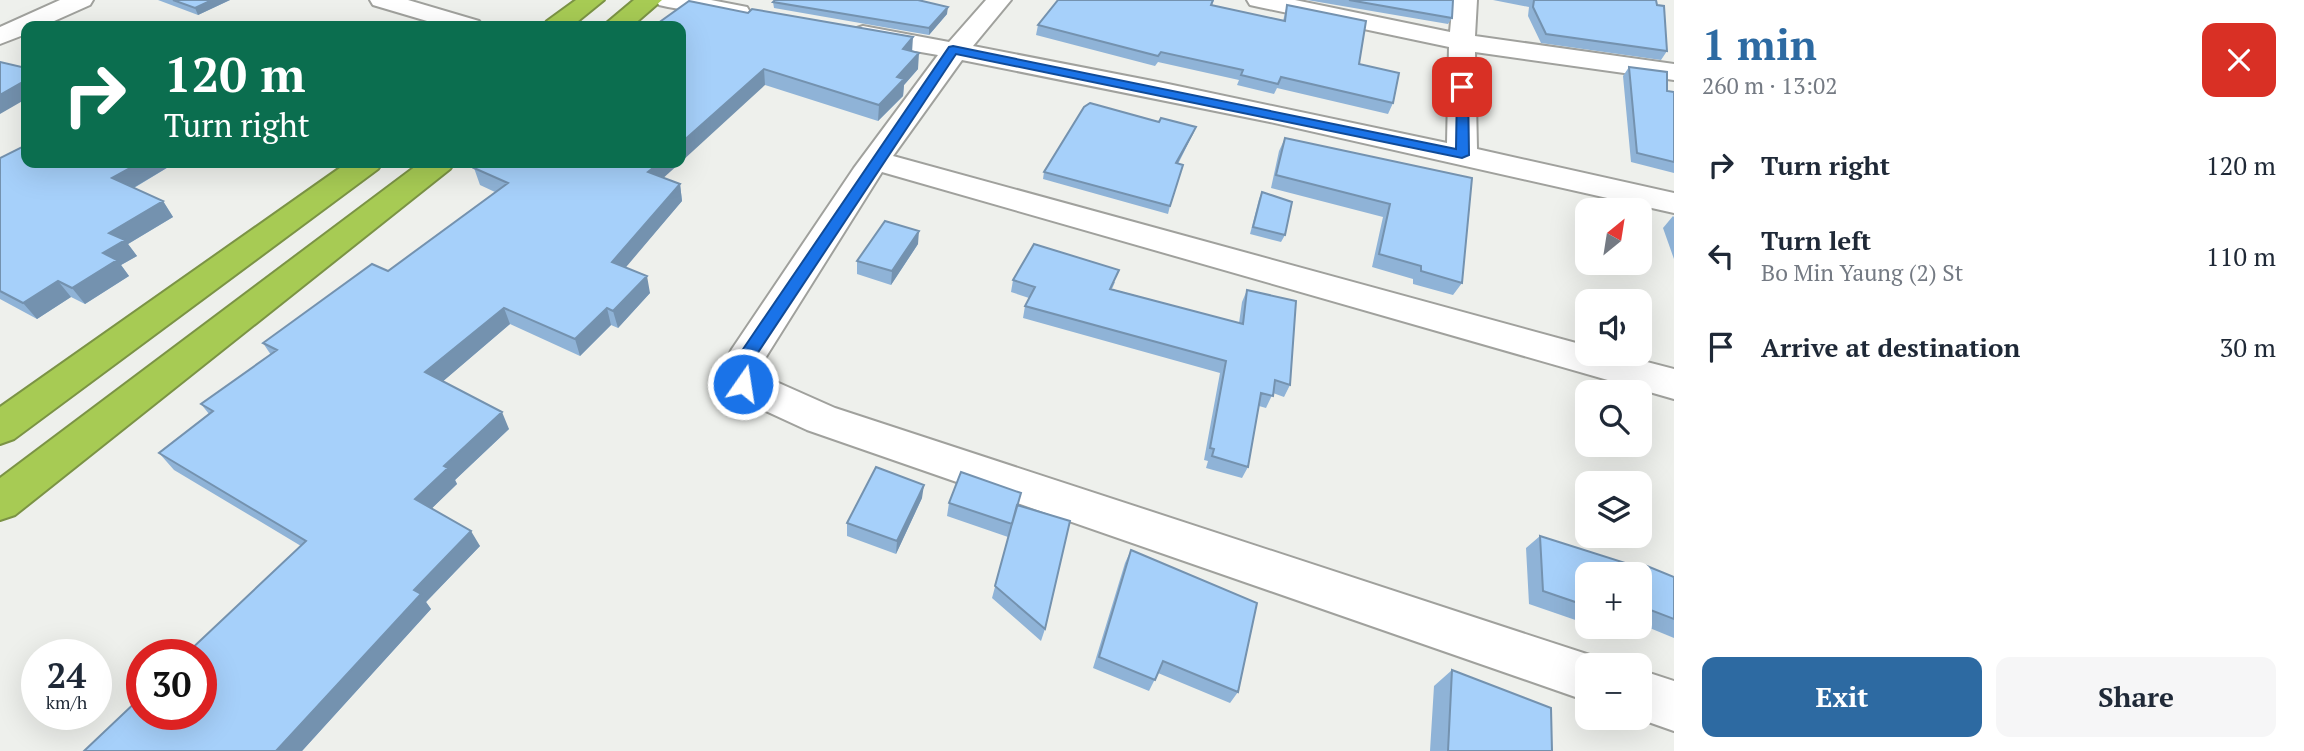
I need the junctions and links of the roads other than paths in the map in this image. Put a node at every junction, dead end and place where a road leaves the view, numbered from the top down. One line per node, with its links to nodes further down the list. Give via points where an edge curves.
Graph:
1 (81, 0): 10 (street)
2 (382, 0): 11 (street)
3 (592, 0): 12 (highway)
4 (650, 0): 13 (highway)
5 (668, 0): 9 (street)
6 (999, 0): 18 (street)
7 (1259, 0): 17 (street)
8 (1465, 0): 17 (street)
9 (763, 17)
10 (34, 21)
11 (453, 21)
12 (563, 21)
13 (623, 21)
14 (21, 27): 16 (street)
15 (831, 28): 18 (street)
16 (0, 36)
17 (1462, 41): 19 (street); 20 (street)
18 (953, 50): 20 (street); 21 (street)
19 (1674, 72)
20 (1462, 155): 24 (street)
21 (876, 161): 25 (street); 28 (street, via 745,359 743,384 821,419)
22 (360, 168): 26 (highway)
23 (433, 168): 27 (highway)
24 (1674, 203)
25 (1674, 384)
26 (0, 428)
27 (0, 502)
28 (1575, 673)
29 (1652, 698): 30 (street)
30 (1674, 706)

